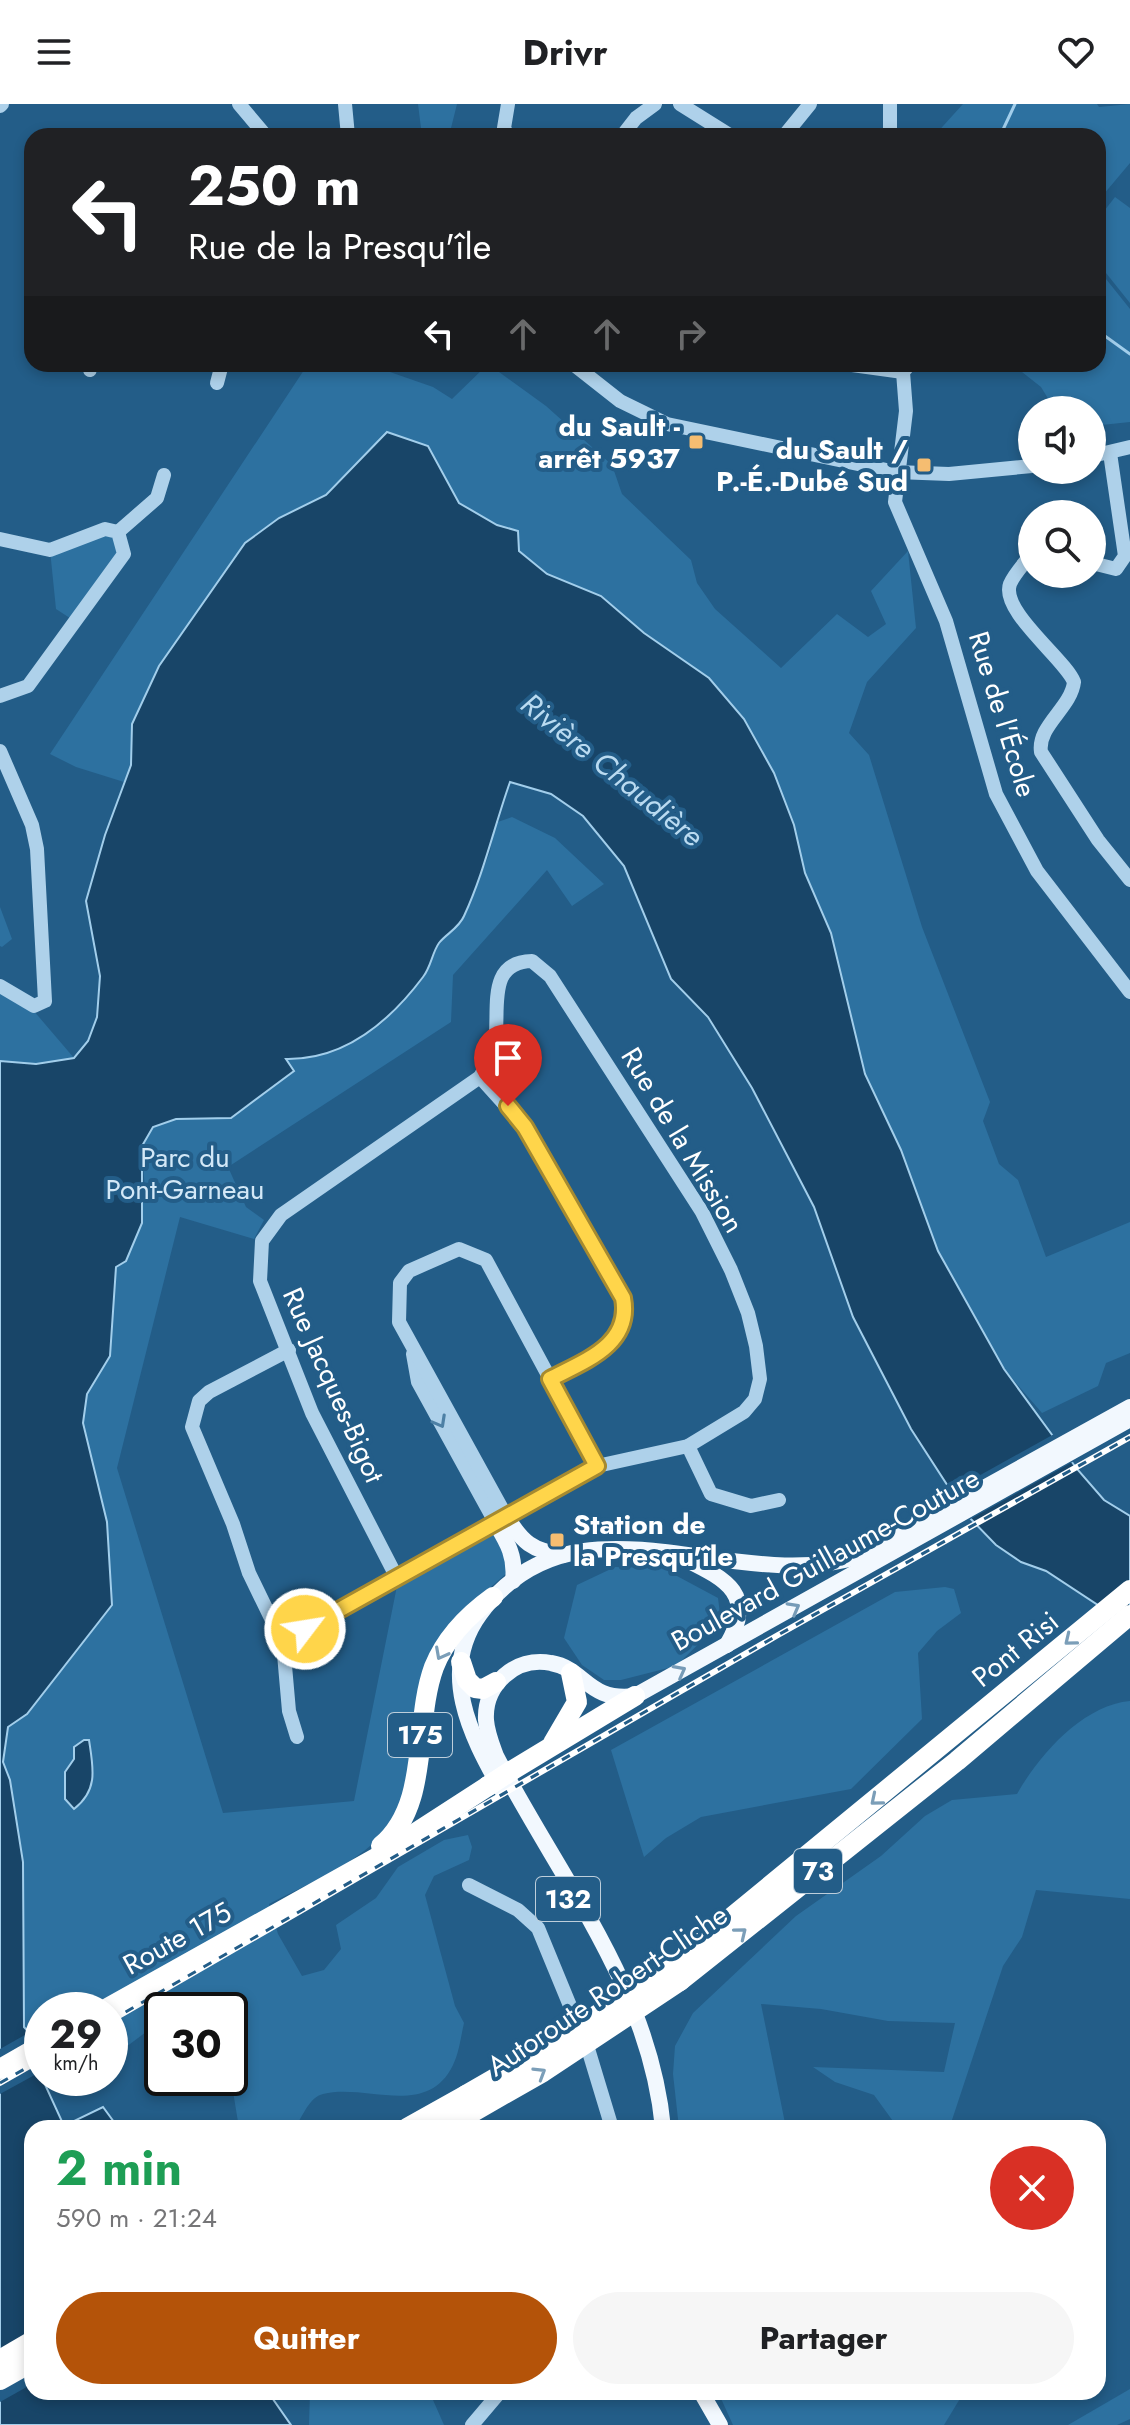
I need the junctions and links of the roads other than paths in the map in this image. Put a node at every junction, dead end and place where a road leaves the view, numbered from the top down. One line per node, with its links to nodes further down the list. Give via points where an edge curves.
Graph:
1 (239, 104): 8 (street)
2 (345, 104): 9 (street)
3 (508, 104): 10 (street)
4 (655, 104): 11 (street)
5 (680, 104): 12 (street)
6 (810, 104): 13 (street)
7 (890, 104): 14 (street)
8 (258, 128)
9 (347, 128)
10 (504, 128)
11 (628, 128)
12 (718, 128)
13 (790, 128)
14 (890, 128)
15 (220, 372): 18 (street)
16 (583, 372): 23 (street, via 620,401 667,424)
17 (906, 372): 23 (street, Rue de l'École)
18 (217, 383)
19 (1130, 447): 20 (street)
20 (1110, 453): 21 (street); 27 (street, via 1125,556 1116,569)
21 (1106, 454)
22 (1018, 467): 23 (street, via 949,474)
23 (896, 472): 33 (street, Rue de l'École, via 895,502 946,621 996,794 1037,871)
24 (164, 475): 25 (street, via 157,498)
25 (118, 532): 26 (street, via 105,529 50,550); 29 (street, via 124,554 118,567 28,686)
26 (0, 539)
27 (1106, 566)
28 (1018, 573): 31 (street, via 1010,584 1011,596 1037,640 1074,682 1069,699 1042,738 1041,752)
29 (0, 696)
30 (0, 751): 32 (street, via 37,849 42,1005 34,1006)
31 (1130, 880)
32 (0, 986)
33 (1130, 992)
34 (480, 1077): 35 (street, Rue Jacques-Bigot, via 269,1228 262,1241 260,1281); 36 (street, via 525,1127 623,1298 620,1333 594,1355); 39 (street, Rue de la Mission, via 494,1049 500,979 520,961 532,961 550,976 702,1212 748,1313 760,1379 755,1399 744,1412)
35 (289, 1350): 46 (street, Rue Jacques-Bigot, via 333,1459); 51 (street, via 209,1392 195,1411 192,1427 249,1573)
36 (550, 1379): 40 (street); 42 (street, via 486,1260 470,1251 450,1251 409,1271 400,1283 399,1322 418,1382)
37 (1130, 1407): 45 (main road, Boulevard Guillaume-Couture / 132)
38 (1130, 1419): 45 (main road, Boulevard Guillaume-Couture / 132)
39 (688, 1446): 40 (street, Rue de la Mission); 41 (street, via 711,1494 751,1506)
40 (597, 1466): 42 (street, Rue de la Mission)
41 (779, 1500)
42 (501, 1519): 44 (main road, via 534,1549); 46 (street, Rue de la Mission); 47 (main road, via 516,1563)
43 (669, 1552): 44 (main road, Boulevard Guillaume-Couture / 132, via 616,1547); 45 (main road, Boulevard Guillaume-Couture / 132, via 777,1567); 52 (main road, via 723,1580 735,1592 740,1617)
44 (563, 1555): 47 (main road, Boulevard Guillaume-Couture / 132)
45 (866, 1560): 52 (main road, Boulevard Guillaume-Couture / 132, one-way to 45)
46 (396, 1576): 51 (street, Rue de la Mission)
47 (513, 1581): 49 (main road, Boulevard Guillaume-Couture / 132)
48 (1130, 1590): 59 (highway, Pont Risi / 73, one-way to 59)
49 (493, 1597): 53 (main road, 132, via 466,1634); 61 (highway, Boulevard Guillaume-Couture / 175, one-way to 61, via 460,1625 434,1667 411,1801 401,1823)
50 (1130, 1615): 60 (highway, Pont Risi / 73)
51 (283, 1643): 57 (street, via 289,1711)
52 (726, 1647): 56 (main road, Boulevard Guillaume-Couture / 132, one-way to 52)
53 (461, 1662): 55 (highway, via 475,1688); 66 (main road, 132, via 463,1705 481,1754)
54 (571, 1673): 55 (main road, via 551,1663 533,1662); 56 (main road, via 603,1694); 58 (highway, via 577,1702)
55 (496, 1682): 66 (main road, 132, via 486,1721 496,1756 602,1937)
56 (635, 1696): 58 (highway, Boulevard Guillaume-Couture / 175)
57 (297, 1737)
58 (548, 1749): 61 (highway, Boulevard Guillaume-Couture / 175, bridge)
59 (936, 1750): 64 (highway, Autoroute Robert-Cliche / 73, one-way to 64)
60 (957, 1761): 64 (highway, Autoroute Robert-Cliche / 73, one-way to 60)
61 (350, 1872): 63 (highway, Boulevard Guillaume-Couture / 175)
62 (469, 1885): 72 (street, via 518,1910 538,1928 589,2052)
63 (276, 1916): 65 (highway, Route 175 / 175)
64 (675, 1974): 69 (highway, Autoroute Robert-Cliche / 73, bridge, via 535,2055)
65 (128, 1997)
66 (642, 2032): 73 (main road, 132, via 655,2066)
67 (24, 2055): 68 (highway)
68 (0, 2069)
69 (469, 2103): 70 (highway, 73); 71 (highway, 73)
70 (427, 2120)
71 (453, 2120)
72 (610, 2120)
73 (662, 2120)
74 (24, 2346): 75 (highway)
75 (0, 2360)
76 (24, 2366): 77 (highway)
77 (0, 2380)
78 (493, 2400): 80 (street)
79 (706, 2400): 81 (main road)
80 (472, 2425)
81 (720, 2425)

